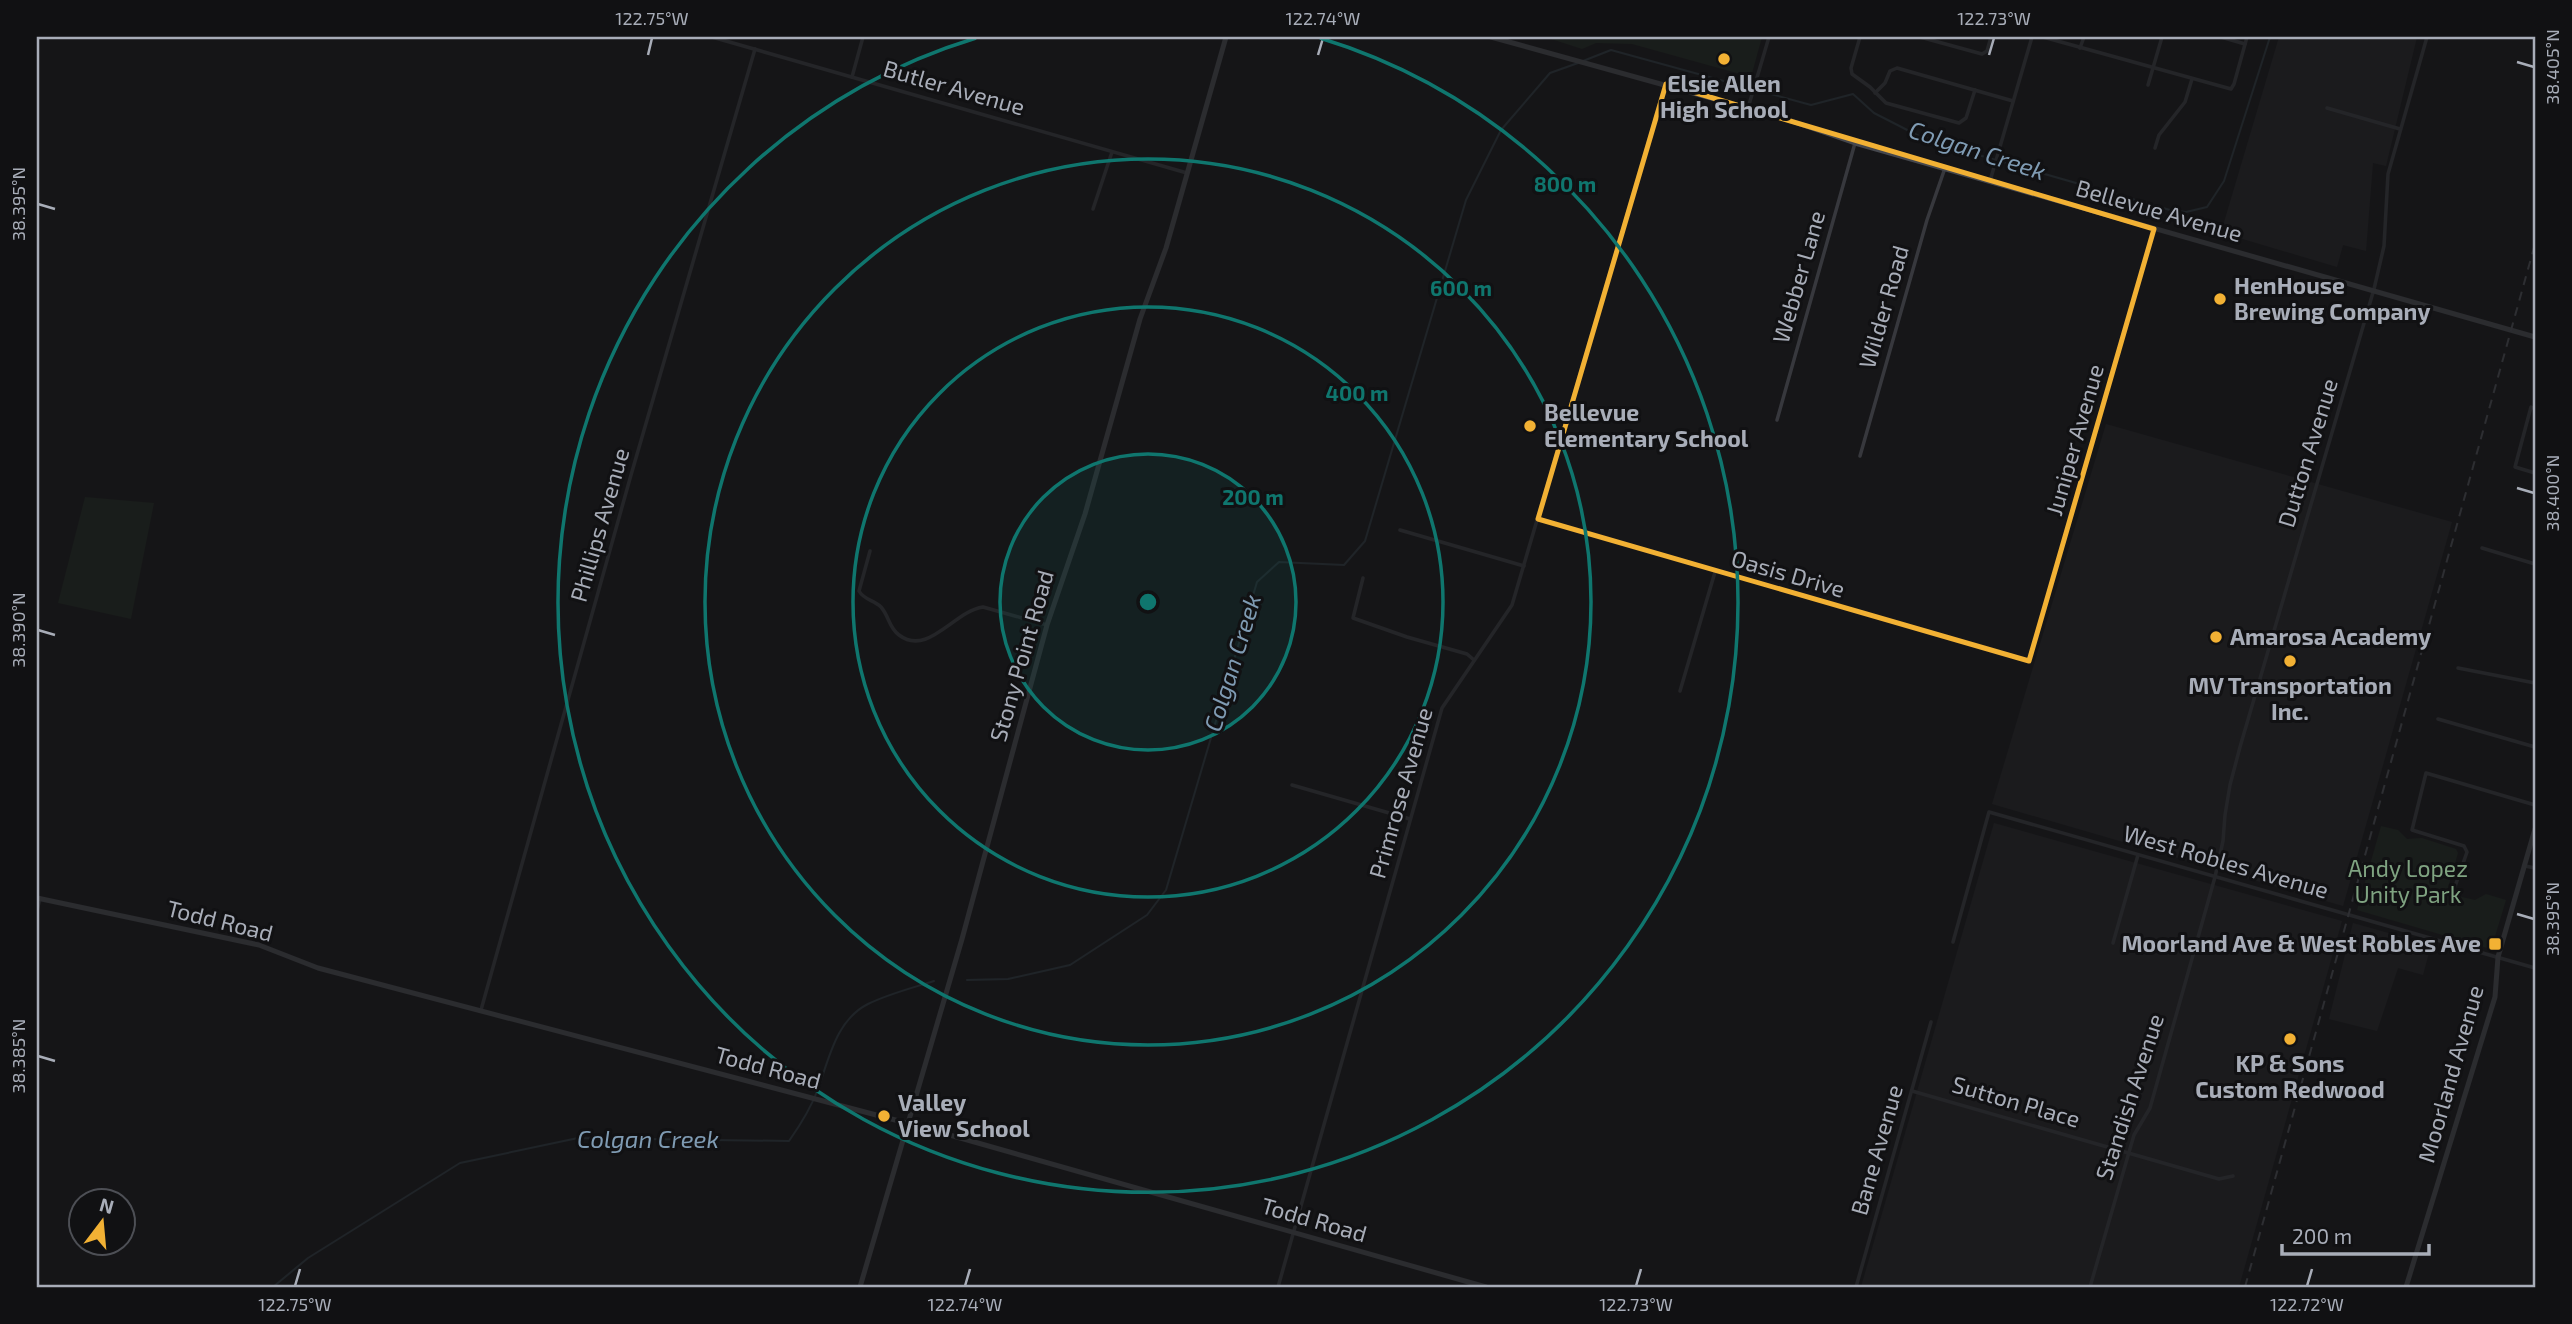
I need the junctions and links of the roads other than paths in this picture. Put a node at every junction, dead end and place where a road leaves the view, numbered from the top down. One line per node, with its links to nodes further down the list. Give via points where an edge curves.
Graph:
1 (712, 37): 18 (street, Butler Avenue)
2 (863, 37): 20 (street)
3 (1226, 37): 34 (main road, Stony Point Road)
4 (1490, 37): 22 (main road, Bellevue Avenue)
5 (1769, 37): 27 (street)
6 (1860, 37): 25 (street, via 1852,74)
7 (1920, 37): 8 (street, via 1982,54)
8 (1991, 37)
9 (2032, 37): 26 (street)
10 (2043, 37): 17 (street)
11 (2084, 37): 17 (street)
12 (2162, 37): 19 (street)
13 (2221, 37): 16 (street)
14 (2247, 37): 16 (street)
15 (2426, 37): 29 (street, Dutton Avenue)
16 (2245, 44): 21 (street, via 2231,89)
17 (2080, 48): 19 (street)
18 (755, 49): 20 (street, Butler Avenue); 77 (street, Phillips Avenue)
19 (2153, 67): 21 (street); 23 (street)
20 (852, 77): 32 (street, Butler Avenue)
21 (2192, 79): 31 (street, via 2185,102 2159,135)
22 (1666, 84): 27 (main road, Bellevue Avenue); 44 (street, Primrose Avenue)
23 (2148, 85)
24 (1975, 90): 25 (street, via 1897,68); 25 (street, via 1966,118 1959,123 1892,105); 26 (street)
25 (1875, 93)
26 (2013, 101): 35 (street)
27 (1748, 108): 30 (main road, Bellevue Avenue)
28 (2327, 108): 29 (street)
29 (2400, 129): 38 (street, Dutton Avenue, via 2388,174 2384,246)
30 (1855, 143): 33 (main road, Bellevue Avenue); 41 (street, Webber Lane)
31 (2155, 148)
32 (1112, 152): 34 (street, Butler Avenue); 36 (street)
33 (1945, 168): 35 (main road, Bellevue Avenue); 42 (street, Wilder Road)
34 (1187, 173): 52 (main road, Stony Point Road)
35 (1990, 181): 37 (main road, Bellevue Avenue)
36 (1093, 209)
37 (2154, 229): 38 (main road, Bellevue Avenue); 54 (street, Juniper Avenue)
38 (2374, 289): 39 (main road, Bellevue Avenue); 67 (street, Dutton Avenue, via 2240,747)
39 (2535, 337)
40 (2533, 408): 43 (street, via 2515,467)
41 (1777, 420)
42 (1860, 457)
43 (2535, 473)
44 (1538, 519): 49 (street, Primrose Avenue); 50 (street, Oasis Drive)
45 (1401, 530): 49 (street)
46 (2482, 548): 48 (street)
47 (870, 551): 52 (street, via 859,591 883,610 896,633 910,641 927,640 962,615 983,607)
48 (2535, 564)
49 (1524, 566): 53 (street, Primrose Avenue, via 1512,605)
50 (1716, 572): 54 (street, Oasis Drive); 57 (street)
51 (1363, 578): 53 (street, via 1353,618)
52 (1047, 625): 80 (main road, Stony Point Road)
53 (1474, 660): 62 (street, Primrose Avenue, via 1442,708)
54 (2029, 661)
55 (2458, 668): 56 (street)
56 (2535, 683)
57 (1679, 691)
58 (2438, 719): 59 (street)
59 (2535, 747)
60 (1292, 785): 62 (street)
61 (2535, 805): 69 (street, via 2426,773 2412,830 2464,846 2467,852)
62 (1410, 819): 83 (street, Primrose Avenue)
63 (2535, 829): 65 (main road, Moorland Avenue)
64 (2138, 855): 67 (street, West Robles Avenue); 73 (street, West Robles Avenue, via 1989,812); 74 (street)
65 (2525, 866): 66 (street); 75 (main road, Moorland Avenue)
66 (2535, 868)
67 (2215, 877): 72 (street, West Robles Avenue); 81 (street, Standish Avenue, via 2150,1108)
68 (38, 898): 70 (street); 77 (main road, Todd Road, via 259,945 318,968)
69 (2451, 898)
70 (37, 911)
71 (2442, 932): 72 (street)
72 (2439, 940): 75 (street, West Robles Avenue)
73 (1953, 942)
74 (2113, 943)
75 (2498, 957): 76 (street, West Robles Avenue); 89 (main road, Moorland Avenue, via 2495,997)
76 (2535, 968)
77 (481, 1011): 80 (main road, Todd Road)
78 (1931, 1022): 79 (street, Bane Avenue)
79 (1912, 1091): 81 (street, Sutton Place); 87 (street, Bane Avenue)
80 (907, 1123): 83 (main road, Todd Road); 84 (main road, Stony Point Road)
81 (2128, 1152): 82 (street, Sutton Place, via 2219,1178); 88 (street, Standish Avenue)
82 (2233, 1176)
83 (1294, 1232): 85 (street, Primrose Avenue); 86 (main road, Todd Road)
84 (860, 1287)
85 (1278, 1287)
86 (1486, 1287)
87 (1856, 1287)
88 (2090, 1287)
89 (2406, 1287)

